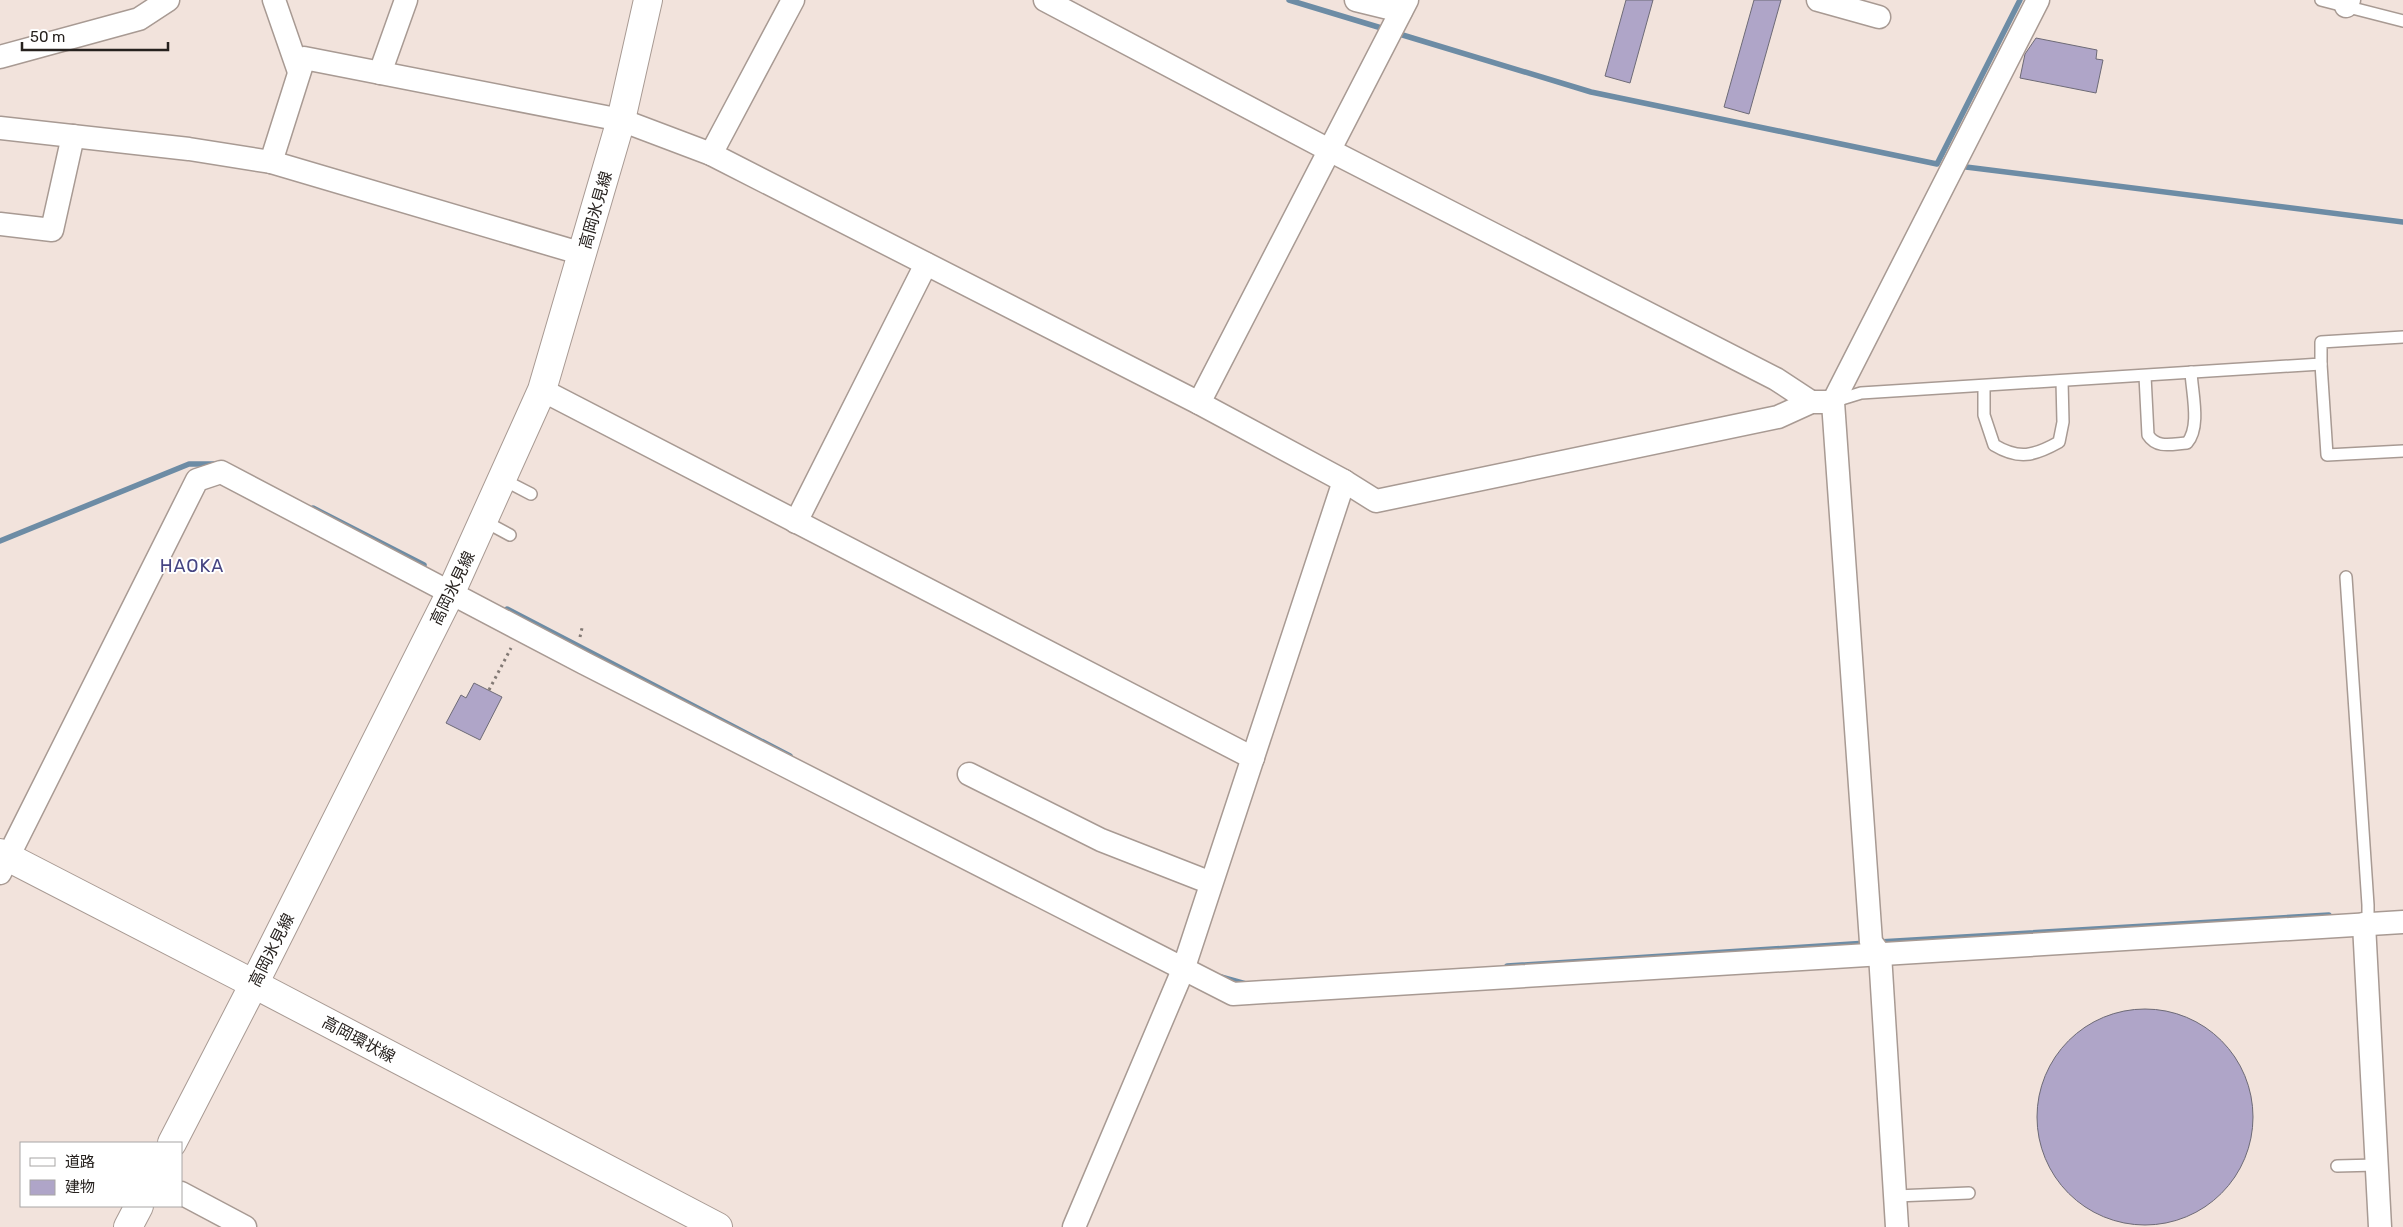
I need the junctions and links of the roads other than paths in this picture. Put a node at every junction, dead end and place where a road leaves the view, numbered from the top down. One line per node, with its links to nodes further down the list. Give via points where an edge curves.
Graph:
1 (168, 0): 15 (street, via 139,19)
2 (274, 0): 16 (street)
3 (406, 0): 17 (street)
4 (648, 0): 18 (main road, 高岡氷見線)
5 (793, 0): 22 (street)
6 (1045, 0): 21 (street)
7 (1356, 0): 12 (street)
8 (1818, 0): 13 (street)
9 (2038, 0): 35 (street)
10 (2321, 0): 11 (lane)
11 (2348, 3): 14 (lane)
12 (1398, 16): 21 (street)
13 (1879, 17)
14 (2403, 21)
15 (0, 56)
16 (299, 72): 17 (street, via 304,58); 23 (street)
17 (380, 73): 18 (street)
18 (621, 120): 22 (street); 25 (main road, 高岡氷見線)
19 (0, 128): 20 (street)
20 (73, 136): 23 (street); 24 (street, via 52,230)
21 (1329, 150): 34 (street, via 1776,379); 36 (street)
22 (711, 154): 26 (street)
23 (271, 162): 25 (street)
24 (0, 224)
25 (583, 254): 33 (main road, 高岡氷見線)
26 (926, 264): 36 (street); 42 (street)
27 (2403, 336): 28 (lane, via 2321,342)
28 (2322, 364): 29 (lane); 37 (lane, via 2327,455)
29 (2192, 372): 30 (lane); 30 (lane, via 2194,423 2192,437 2187,443 2159,445 2148,435)
30 (2145, 376): 31 (lane)
31 (2062, 381): 32 (lane); 32 (lane, via 2063,422 2059,442 2042,451 2018,456 1994,445 1984,415)
32 (1984, 386): 35 (lane, via 1861,393)
33 (542, 390): 38 (main road, 高岡氷見線); 42 (street)
34 (1811, 402): 35 (street); 39 (street, via 1778,417 1376,501)
35 (1833, 402): 52 (street, via 1869,916)
36 (1199, 403): 39 (street)
37 (2403, 451)
38 (502, 479): 40 (lane); 41 (main road, 高岡氷見線)
39 (1344, 481): 46 (street)
40 (531, 494)
41 (484, 521): 43 (lane); 45 (main road, 高岡氷見線)
42 (796, 522): 46 (street)
43 (510, 535)
44 (2346, 576): 50 (lane)
45 (451, 592): 48 (street, via 221,472 197,480); 53 (street, via 581,666); 54 (main road, 高岡氷見線)
46 (1252, 758): 49 (street)
47 (969, 774): 49 (street, via 1101,840)
48 (3, 861): 54 (main road, 高岡環状線)
49 (1211, 883): 53 (street)
50 (2366, 915): 51 (street); 52 (street); 56 (street)
51 (2403, 922)
52 (1876, 948): 53 (street, via 1233,994); 60 (street)
53 (1183, 968): 65 (street)
54 (254, 984): 55 (main road, 高岡氷見線); 64 (main road, 高岡環状線)
55 (173, 1142)
56 (2376, 1165): 57 (lane); 67 (street)
57 (2337, 1166)
58 (1969, 1193): 60 (lane)
59 (182, 1194): 63 (street)
60 (1896, 1196): 66 (street)
61 (138, 1207): 62 (main road)
62 (128, 1227)
63 (246, 1227)
64 (718, 1227)
65 (1074, 1227)
66 (1897, 1227)
67 (2380, 1227)

